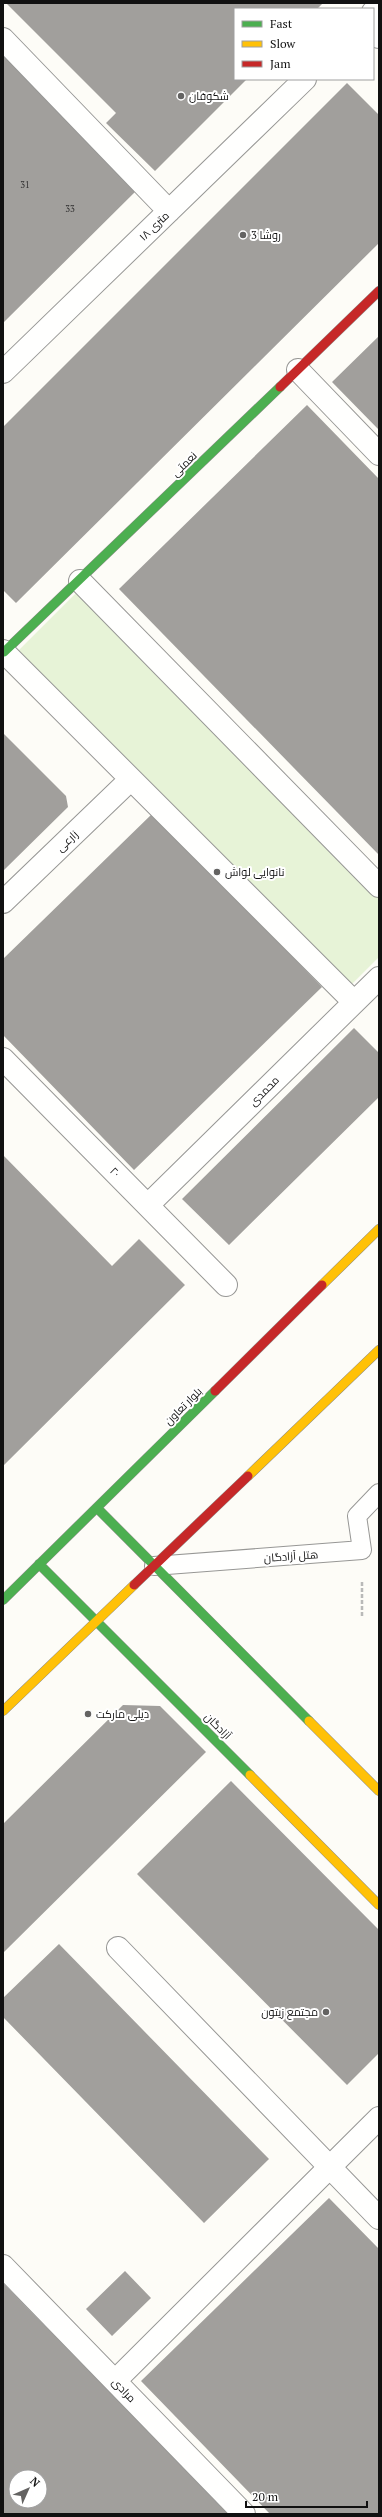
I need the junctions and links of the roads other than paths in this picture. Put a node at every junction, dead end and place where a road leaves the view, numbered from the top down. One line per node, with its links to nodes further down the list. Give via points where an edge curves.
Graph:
1 (3, 39): 3 (street)
2 (304, 80): 3 (street, ۱۸ متری)
3 (169, 211): 6 (street, ۱۸ متری)
4 (379, 291): 5 (main road, نعمتی)
5 (298, 370): 7 (street); 8 (main road, نعمتی)
6 (3, 372)
7 (379, 454)
8 (80, 581): 9 (main road, نعمتی); 11 (street)
9 (3, 652): 10 (street)
10 (131, 779): 12 (street, زارعی); 14 (street)
11 (379, 886)
12 (3, 902)
13 (379, 978): 14 (street, محمدی)
14 (354, 1002): 16 (street, محمدی)
15 (3, 1059): 16 (street, ۲۰)
16 (148, 1206): 18 (street, ۲۰)
17 (379, 1229): 21 (main road, بلوار تعاون)
18 (226, 1285)
19 (379, 1350): 23 (main road)
20 (379, 1493): 23 (lane, هتل آزادگان, via 357,1516 362,1550)
21 (97, 1508): 22 (main road, بلوار تعاون); 23 (main road)
22 (39, 1564): 24 (main road, بلوار تعاون); 25 (main road, آزادگان)
23 (154, 1566): 25 (main road); 27 (main road)
24 (3, 1600)
25 (95, 1620): 26 (main road); 28 (main road, آزادگان)
26 (3, 1711)
27 (379, 1791)
28 (379, 1905)
29 (118, 1948): 31 (street)
30 (379, 2118): 31 (street)
31 (330, 2166): 32 (street); 34 (street)
32 (379, 2218)
33 (3, 2266): 34 (street, مرادی)
34 (115, 2381): 35 (street, مرادی)
35 (244, 2514)

